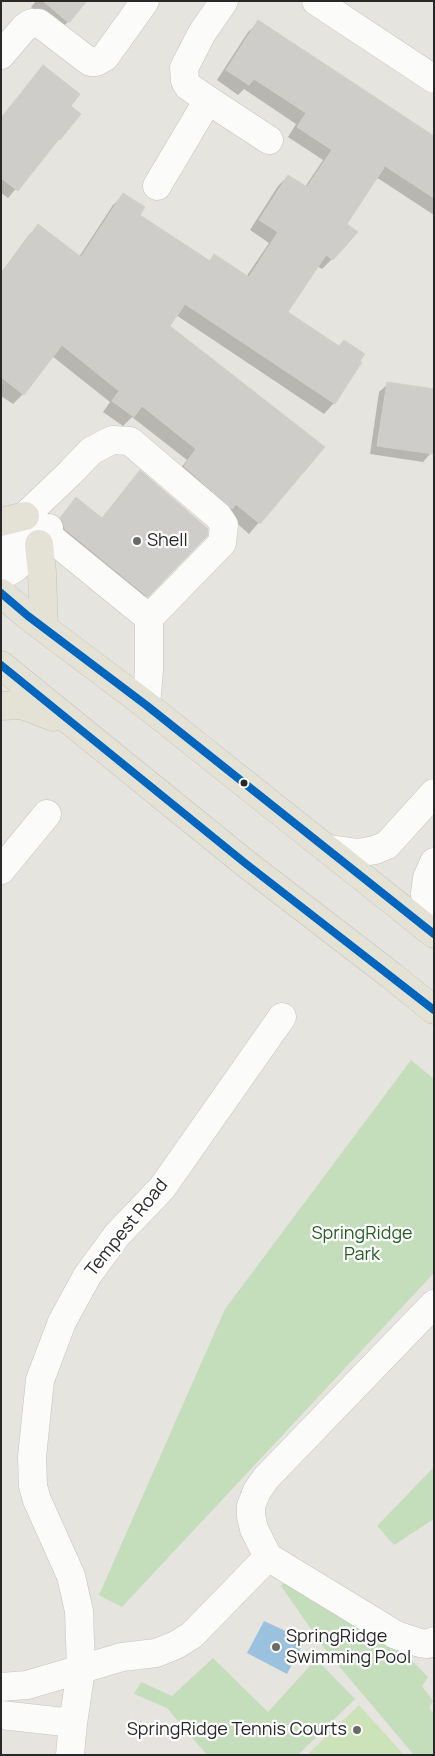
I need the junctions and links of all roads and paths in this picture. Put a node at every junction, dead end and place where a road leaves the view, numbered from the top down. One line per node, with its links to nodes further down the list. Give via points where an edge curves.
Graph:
1 (145, 1): 4 (street, via 105,57 96,62 90,62 39,23 31,23 24,28)
2 (224, 1): 6 (street, via 184,68 188,86)
3 (316, 1): 5 (street)
4 (1, 55)
5 (434, 79)
6 (208, 100): 7 (street); 8 (street)
7 (269, 140)
8 (157, 186)
9 (70, 474): 10 (street); 11 (street); 15 (street, via 91,451 112,440 130,441 218,516 224,526 222,543)
10 (13, 519): 12 (street)
11 (43, 539): 13 (street, via 15,568); 15 (street); 16 (main road)
12 (1, 553)
13 (1, 576)
14 (1, 593): 16 (main road)
15 (149, 618): 19 (street)
16 (44, 628): 19 (main road)
17 (1, 665): 20 (main road)
18 (1, 706): 20 (main road, via 22,704)
19 (146, 706): 23 (main road)
20 (79, 729): 27 (main road)
21 (434, 793): 23 (street, via 387,845 358,853)
22 (47, 814): 25 (street)
23 (329, 850): 26 (main road)
24 (434, 862): 26 (street, via 424,893)
25 (1, 870)
26 (433, 933)
27 (434, 1010)
28 (282, 1017): 32 (street, Tempest Road, via 162,1188 117,1235 87,1276 44,1365 36,1401 33,1486 72,1576 78,1611)
29 (434, 1304): 30 (street, via 257,1491 251,1516)
30 (268, 1557): 31 (street, via 396,1635 420,1643); 32 (street, via 192,1635 176,1646 156,1653 122,1657)
31 (434, 1642)
32 (81, 1670): 33 (street); 35 (street, Tempest Road)
33 (1, 1687)
34 (1, 1715): 35 (street)
35 (73, 1723): 36 (street, Tempest Road)
36 (70, 1755)

